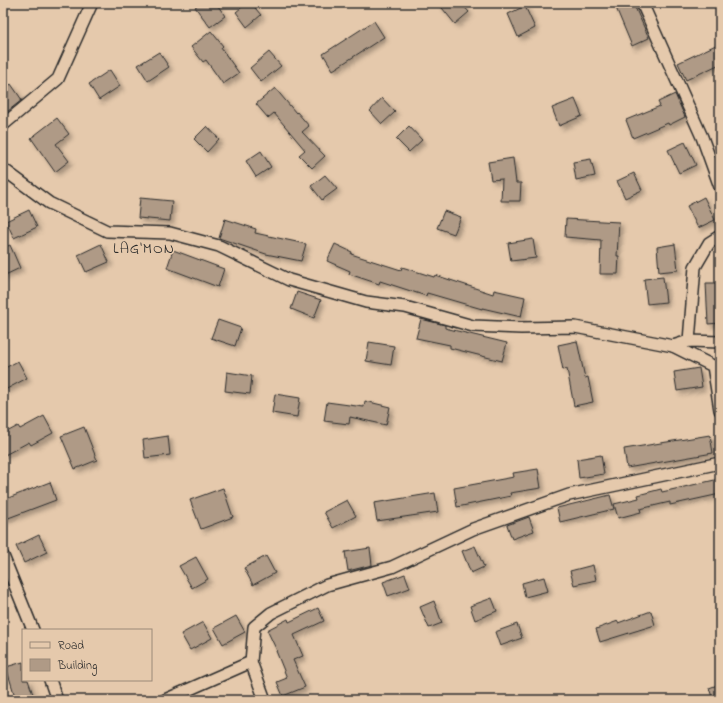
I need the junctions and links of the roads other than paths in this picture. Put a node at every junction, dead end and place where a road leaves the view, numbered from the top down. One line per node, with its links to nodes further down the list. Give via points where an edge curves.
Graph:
1 (92, 3): 3 (street, via 58,79)
2 (642, 3): 5 (street, via 702,137)
3 (3, 126)
4 (3, 169): 9 (street, via 49,203 107,230 170,233 219,246 289,280 366,302 405,307 473,326 575,327)
5 (720, 187)
6 (720, 236): 7 (street, via 709,243 695,266)
7 (688, 340): 8 (street); 9 (street)
8 (720, 342)
9 (673, 346): 10 (street, via 713,366)
10 (720, 410)
11 (720, 463): 14 (street, via 569,495 473,529 392,567 327,585 271,613 254,628)
12 (3, 556): 13 (street)
13 (34, 629)
14 (251, 662): 17 (street); 18 (street)
15 (50, 681): 16 (street)
16 (57, 700)
17 (165, 700)
18 (265, 700)

